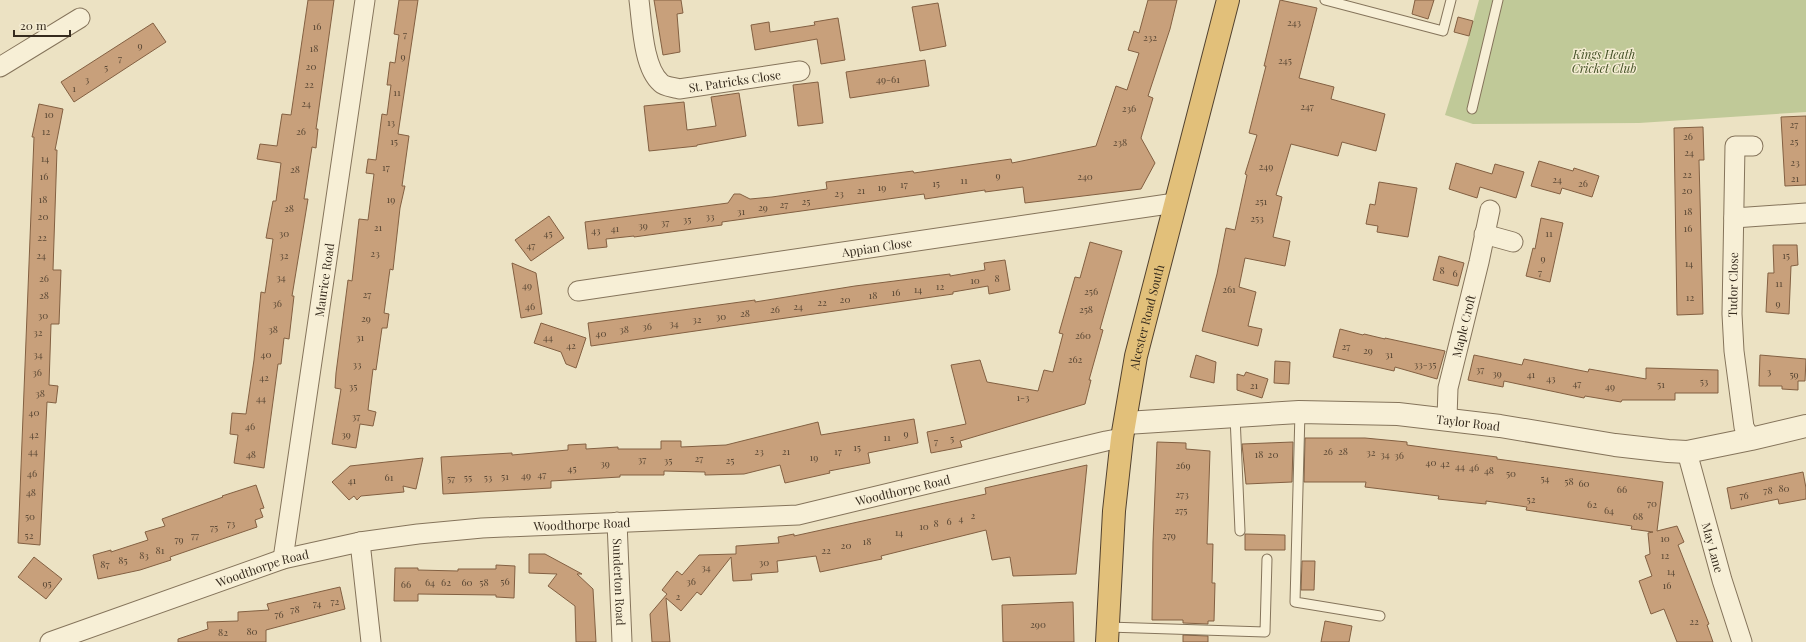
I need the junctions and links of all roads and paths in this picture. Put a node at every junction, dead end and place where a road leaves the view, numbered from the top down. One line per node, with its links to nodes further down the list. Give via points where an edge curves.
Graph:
1 (365, 0): 29 (street, Maurice Road)
2 (639, 0): 9 (street, St. Patricks Close, via 648,58 656,78 662,84 679,89)
3 (1228, 0): 12 (highway, Alcester Road South)
4 (1325, 0): 5 (lane, via 1443,31)
5 (1451, 0)
6 (1498, 0): 10 (lane)
7 (80, 18): 8 (street)
8 (0, 67)
9 (800, 71)
10 (1472, 109)
11 (1753, 146): 15 (street, Tudor Close, via 1735,146)
12 (1175, 203): 18 (street, Appian Close); 23 (highway, Alcester Road South, via 1136,356)
13 (1490, 210): 16 (street, Maple Croft)
14 (1806, 213): 15 (street)
15 (1734, 218): 24 (street, Tudor Close, via 1734,351 1744,427)
16 (1484, 234): 17 (street); 21 (street, Maple Croft, via 1448,388)
17 (1513, 242)
18 (578, 291)
19 (1300, 412): 20 (street, Taylor Road); 21 (street, Taylor Road); 31 (lane, via 1296,602)
20 (1235, 416): 23 (street, Taylor Road); 27 (lane)
21 (1447, 418): 25 (street, Taylor Road, via 1615,445)
22 (1806, 426): 24 (street, Taylor Road)
23 (1124, 430): 26 (street, Woodthorpe Road, via 1106,440 798,515); 32 (highway, Alcester Road South, via 1114,511)
24 (1751, 440): 25 (street, Taylor Road)
25 (1687, 452): 36 (street, May Lane)
26 (617, 522): 28 (street, Woodthorpe Road, via 482,528); 35 (street, Sunderton Road)
27 (1240, 531)
28 (360, 542): 29 (street, Woodthorpe Road); 34 (street)
29 (283, 559): 33 (street, Woodthorpe Road)
30 (1267, 559): 32 (lane, via 1265,632)
31 (1380, 616)
32 (1107, 634)
33 (50, 642)
34 (371, 642)
35 (622, 642)
36 (1742, 642)

